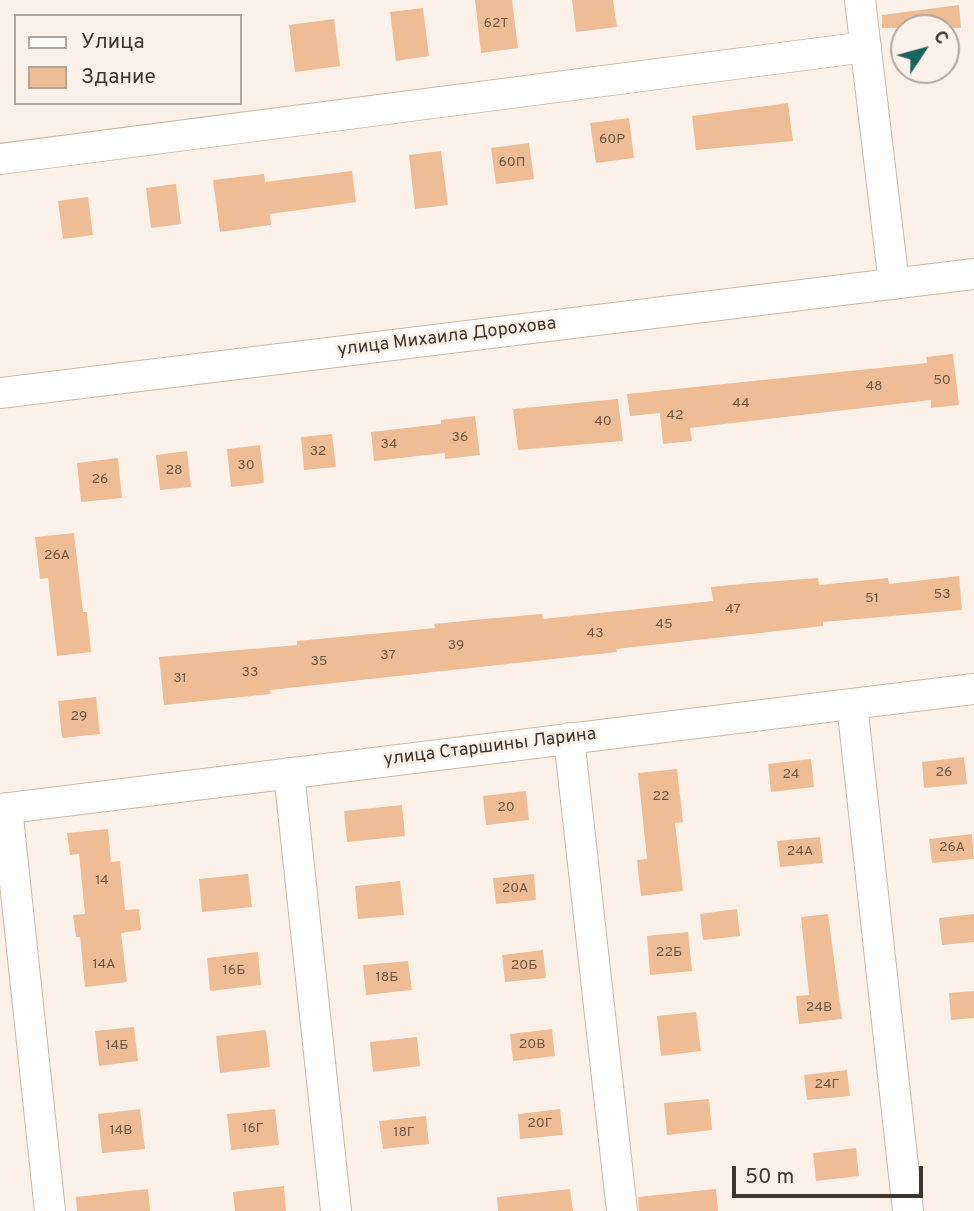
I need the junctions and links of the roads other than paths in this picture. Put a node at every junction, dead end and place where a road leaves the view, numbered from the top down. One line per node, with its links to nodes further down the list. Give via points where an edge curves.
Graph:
1 (860, 0): 2 (street)
2 (866, 47): 3 (street); 5 (street)
3 (0, 159)
4 (974, 274): 5 (street, улица Михаила Дорохова)
5 (894, 284): 6 (street, улица Михаила Дорохова)
6 (0, 393)
7 (974, 689): 8 (street, улица Старшины Ларина)
8 (852, 704): 9 (street, улица Старшины Ларина); 15 (street)
9 (569, 738): 10 (street, улица Старшины Ларина); 14 (street)
10 (289, 773): 11 (street, улица Старшины Ларина); 13 (street)
11 (4, 808): 12 (street, улица Старшины Ларина)
12 (50, 1211)
13 (336, 1211)
14 (622, 1211)
15 (908, 1211)

